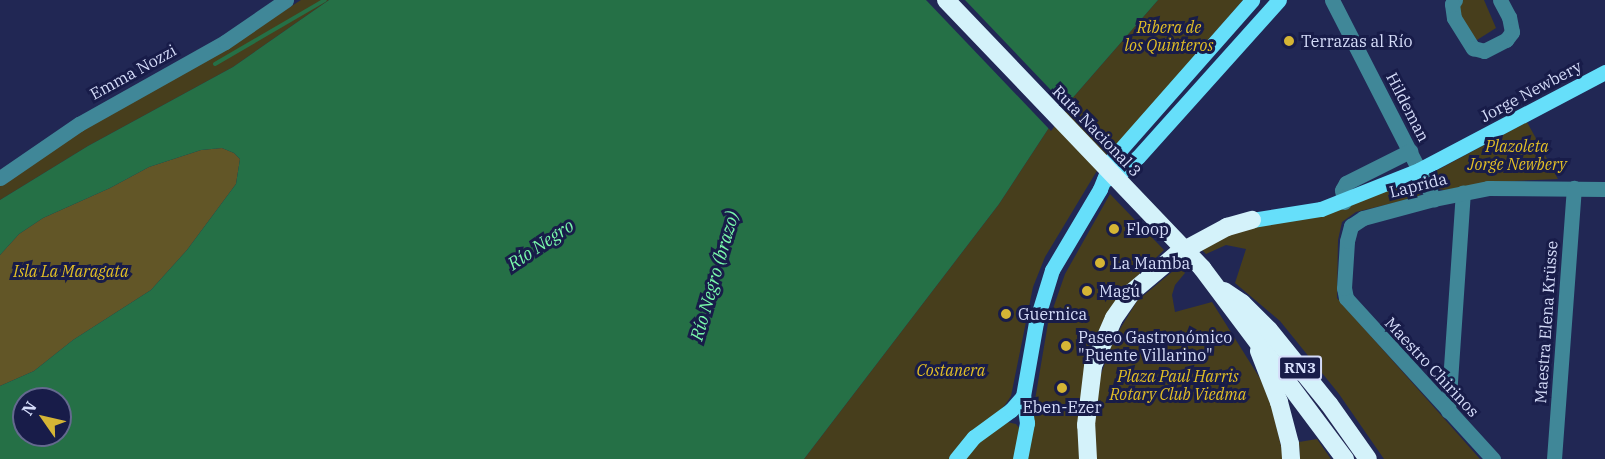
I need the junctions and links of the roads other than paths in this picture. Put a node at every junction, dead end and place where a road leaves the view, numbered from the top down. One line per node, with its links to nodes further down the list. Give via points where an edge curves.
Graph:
1 (286, 0): 11 (street, Emma Nozzi, via 225,42 79,124)
2 (946, 0): 19 (highway, Ruta Nacional 3 / RN3)
3 (1252, 0): 12 (main road, via 1112,159)
4 (1279, 0): 12 (main road, via 1138,157 1119,174)
5 (1332, 0): 9 (street, Hildeman)
6 (1455, 0): 7 (street, via 1454,18 1473,48 1484,51 1506,40 1512,32)
7 (1500, 0)
8 (1605, 72): 10 (main road, Jorge Newbery)
9 (1410, 151): 10 (street, Hildeman); 17 (street, via 1346,183 1342,190)
10 (1419, 170): 16 (street, Hildeman); 17 (main road, Jorge Newbery)
11 (0, 178)
12 (1104, 180): 22 (main road, via 1052,270 1036,322)
13 (1574, 188): 14 (street, Laprida); 15 (street, Laprida, via 1488,188); 31 (street, Maestra Elena Krüsse)
14 (1605, 189)
15 (1463, 193): 16 (street, Laprida); 23 (street)
16 (1434, 199): 20 (street, Laprida, via 1363,218 1351,226)
17 (1344, 202): 18 (main road, Jorge Newbery)
18 (1252, 220): 26 (highway, via 1227,227 1175,256 1132,292 1114,318 1093,366 1086,425)
19 (1220, 289): 21 (highway, Ruta Nacional 3 / RN3); 29 (highway, Ruta Nacional 3 / RN3, via 1242,303 1269,330)
20 (1346, 298): 23 (street, Maestro Chirinos)
21 (1256, 341): 27 (highway, via 1278,402); 28 (highway, Ruta Nacional 3 / RN3)
22 (1023, 396): 24 (main road, via 1011,410 974,437); 25 (main road, via 1027,423)
23 (1448, 411): 30 (street, Maestro Chirinos)
24 (956, 459)
25 (1020, 459)
26 (1089, 459)
27 (1291, 459)
28 (1345, 459)
29 (1368, 459)
30 (1493, 459)
31 (1554, 459)

